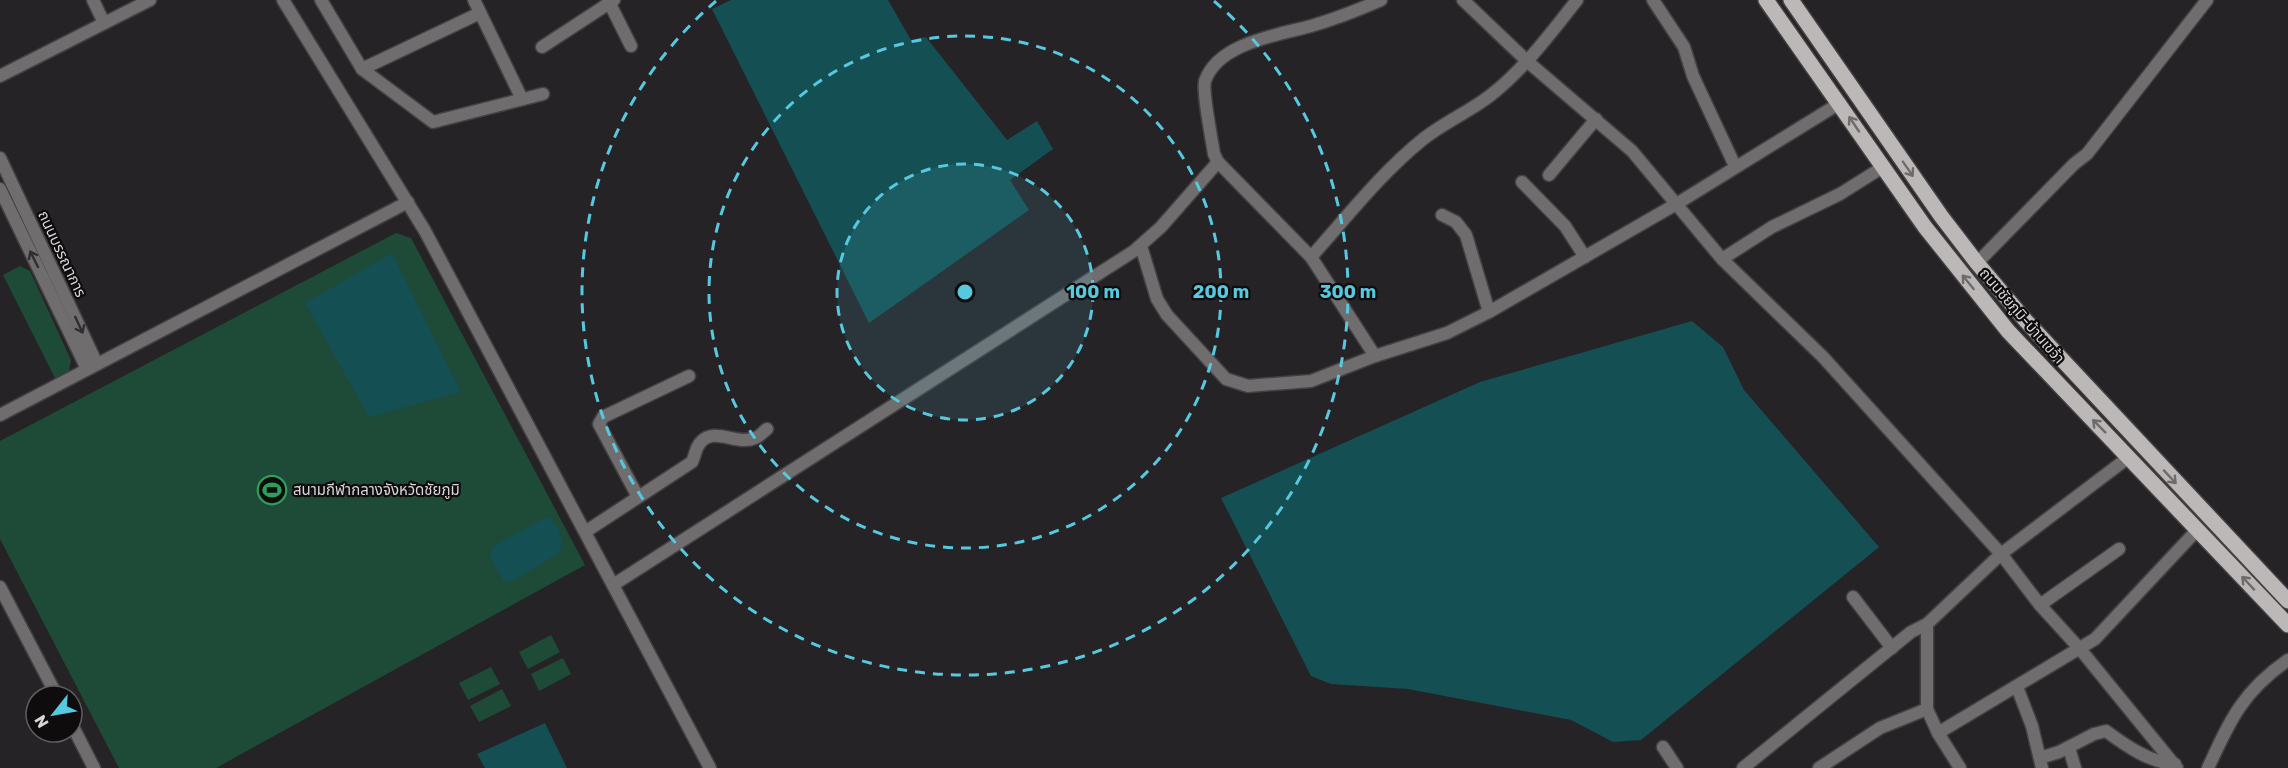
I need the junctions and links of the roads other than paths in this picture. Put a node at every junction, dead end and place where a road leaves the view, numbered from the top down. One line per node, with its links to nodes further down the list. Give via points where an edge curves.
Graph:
1 (93, 0): 15 (street)
2 (150, 0): 15 (street)
3 (283, 0): 34 (street)
4 (321, 0): 21 (street)
5 (474, 0): 14 (street)
6 (1381, 0): 28 (street, via 1346,15 1267,36 1212,67 1204,84)
7 (1462, 0): 19 (street)
8 (1577, 0): 19 (street)
9 (1653, 0): 29 (street, via 1684,47)
10 (1766, 0): 20 (main road, ถนนชัยภูมิ-บ้านเขว้า)
11 (1791, 0): 18 (main road, ถนนชัยภูมิ-บ้านเขว้า)
12 (2207, 0): 41 (street, via 2087,154)
13 (610, 1): 16 (street); 17 (street)
14 (480, 13): 21 (street); 24 (street)
15 (104, 23): 22 (street)
16 (631, 46)
17 (542, 47)
18 (1825, 49): 20 (main road); 41 (main road, ถนนชัยภูมิ-บ้านเขว้า, one-way to 41)
19 (1528, 62): 26 (street); 38 (street, via 1469,111 1424,138 1393,165)
20 (1810, 63): 25 (main road, ถนนชัยภูมิ-บ้านเขว้า)
21 (362, 69): 24 (street, via 433,122)
22 (0, 76)
23 (543, 94): 24 (street)
24 (522, 99)
25 (1840, 103): 29 (street); 30 (main road, ถนนชัยภูมิ-บ้านเขว้า, one-way to 25)
26 (1596, 119): 31 (street); 35 (street, via 1632,151)
27 (0, 158): 44 (street, ถนนบรรณาการ, one-way to 44)
28 (1218, 162): 37 (street); 38 (street)
29 (1735, 166): 35 (street)
30 (1883, 167): 40 (street); 48 (main road, ถนนชัยภูมิ-บ้านเขว้า, one-way to 30, via 2008,331)
31 (1549, 175)
32 (1522, 183): 39 (street, via 1565,226)
33 (0, 189): 44 (street, ถนนบรรณาการ, one-way to 33)
34 (408, 202): 44 (street); 51 (street)
35 (1678, 203): 39 (street); 40 (street)
36 (1442, 215): 42 (street, via 1456,222 1466,235)
37 (1141, 246): 43 (street, via 1157,299 1167,315 1226,379 1248,386 1311,381); 54 (street)
38 (1311, 257): 43 (street)
39 (1585, 257): 42 (street)
40 (1722, 258): 53 (street, via 1823,357)
41 (1977, 263): 57 (main road, ถนนชัยภูมิ-บ้านเขว้า, one-way to 57, via 2026,321)
42 (1490, 312): 43 (street, via 1447,333)
43 (1375, 356)
44 (92, 366): 46 (street)
45 (690, 376): 49 (street, via 603,417 599,424)
46 (0, 415)
47 (767, 429): 49 (street, via 755,439 717,434 705,439 692,462)
48 (2129, 457): 50 (main road, ถนนชัยภูมิ-บ้านเขว้า); 53 (street)
49 (638, 497): 51 (street)
50 (2198, 529): 60 (main road, ถนนชัยภูมิ-บ้านเขว้า, one-way to 50); 62 (street, via 2095,639)
51 (585, 532): 54 (street)
52 (2119, 549): 58 (street)
53 (2001, 554): 58 (street); 59 (street)
54 (613, 585): 74 (street)
55 (0, 587): 64 (street)
56 (1853, 597): 61 (street)
57 (2288, 601)
58 (2040, 605): 62 (street)
59 (1927, 624): 61 (street); 66 (street)
60 (2288, 625)
61 (1892, 648): 76 (street)
62 (2080, 649): 65 (street); 72 (street)
63 (2288, 660): 80 (street, via 2246,696)
64 (51, 684)
65 (2017, 687): 67 (street); 71 (street)
66 (1927, 709): 67 (street); 77 (street, via 1880,728)
67 (1938, 733): 78 (street)
68 (82, 744): 73 (street)
69 (1663, 747): 75 (street)
70 (2069, 748): 71 (street); 72 (street, via 2106,731 2143,755); 79 (street)
71 (2041, 763)
72 (2176, 766)
73 (94, 768)
74 (710, 768)
75 (1677, 768)
76 (1743, 768)
77 (1819, 768)
78 (1960, 768)
79 (2075, 768)
80 (2208, 768)

